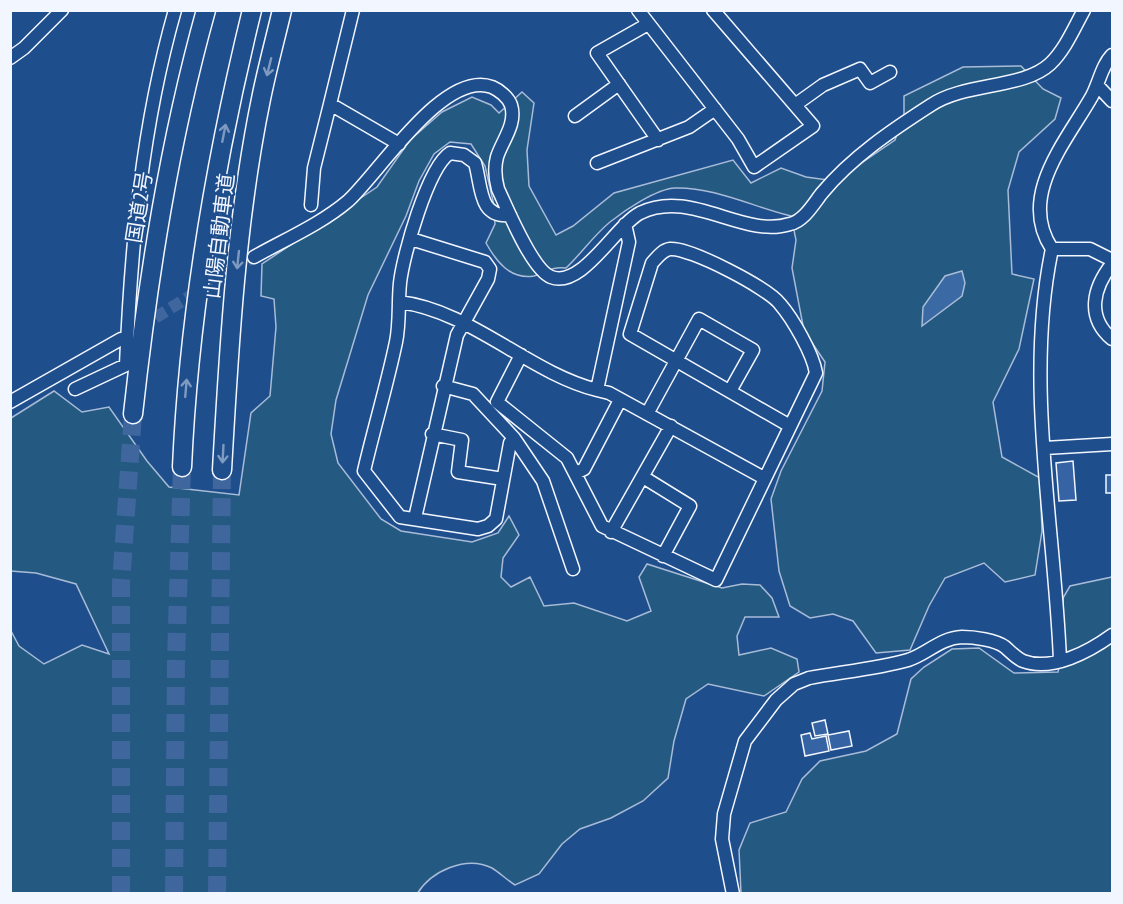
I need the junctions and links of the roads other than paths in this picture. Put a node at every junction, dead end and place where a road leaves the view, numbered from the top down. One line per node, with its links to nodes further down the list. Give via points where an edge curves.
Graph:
1 (62, 10): 12 (street)
2 (175, 10): 38 (street, via 135,216 126,365)
3 (206, 10): 43 (highway, 国道2号, via 165,180)
4 (252, 10): 51 (highway, 山陽自動車道, one-way to 4, via 191,334 200,270 230,99)
5 (282, 10): 52 (highway, 山陽自動車道, one-way to 52, via 250,166 238,259)
6 (353, 10): 17 (street)
7 (638, 10): 10 (street)
8 (713, 10): 18 (street)
9 (1084, 10): 26 (street, via 1050,64 1022,79 969,88 931,105 838,173 794,224 776,228 686,207 648,210)
10 (648, 24): 14 (street, via 597,53); 19 (street)
11 (1113, 55): 15 (street)
12 (10, 58)
13 (890, 72): 18 (street, via 870,83 860,69 823,85)
14 (619, 84): 20 (street); 21 (street)
15 (1097, 85): 16 (street); 28 (street, via 1040,191 1042,230)
16 (1113, 101)
17 (330, 104): 22 (street); 24 (street, via 314,168)
18 (795, 105): 19 (street, via 813,126 754,167)
19 (715, 109): 21 (street, via 689,127)
20 (575, 116)
21 (658, 140): 23 (street)
22 (399, 144): 25 (street, via 424,117 466,86 485,85 499,90 511,105 512,120 497,158 495,175); 29 (street, via 347,202)
23 (597, 163)
24 (311, 206)
25 (510, 215): 26 (street, via 539,268 551,277 562,278 588,264); 27 (street, via 490,212 482,201 475,163 464,155 450,153 433,173)
26 (625, 224): 39 (street, via 629,242)
27 (411, 239): 31 (street); 32 (street, via 485,262 490,269 489,279)
28 (1053, 249): 30 (street, via 1090,249); 50 (street, via 1042,354)
29 (254, 257)
30 (1113, 262): 34 (street, via 1095,292 1095,306 1103,332)
31 (399, 302): 32 (street); 57 (street, via 397,339 364,471 400,517)
32 (463, 324): 35 (street); 37 (street)
33 (121, 339): 42 (street)
34 (1113, 339)
35 (521, 356): 39 (street); 53 (street, via 497,402 567,458)
36 (676, 360): 40 (street); 40 (street, via 699,319 753,350); 44 (street); 46 (street, via 630,334 652,263 668,249 729,270 781,304 814,361 816,373)
37 (443, 386): 47 (street); 48 (street, via 473,394)
38 (75, 389)
39 (597, 390): 41 (street)
40 (730, 391): 46 (street)
41 (620, 400): 44 (street); 53 (street, via 584,469)
42 (10, 402)
43 (133, 414)
44 (647, 414): 45 (street)
45 (671, 426): 54 (street); 56 (street)
46 (790, 426): 56 (street)
47 (432, 434): 55 (street, via 462,440 458,471); 57 (street)
48 (514, 438): 55 (street); 60 (street, via 543,481)
49 (1113, 444): 50 (street)
50 (1046, 448): 62 (street)
51 (182, 467)
52 (222, 470)
53 (576, 473): 58 (street, via 602,526)
54 (643, 477): 58 (street); 59 (street, via 690,506)
55 (503, 478): 57 (street, via 496,519 488,526 478,529)
56 (764, 478): 59 (street, via 716,580)
57 (415, 518)
58 (611, 532): 59 (street)
59 (663, 556)
60 (573, 569)
61 (1113, 635): 62 (street)
62 (1060, 661): 63 (street, via 1026,662 1004,646 962,637 945,639 908,660 794,684 760,718 745,741 724,814 725,861)
63 (733, 894)

